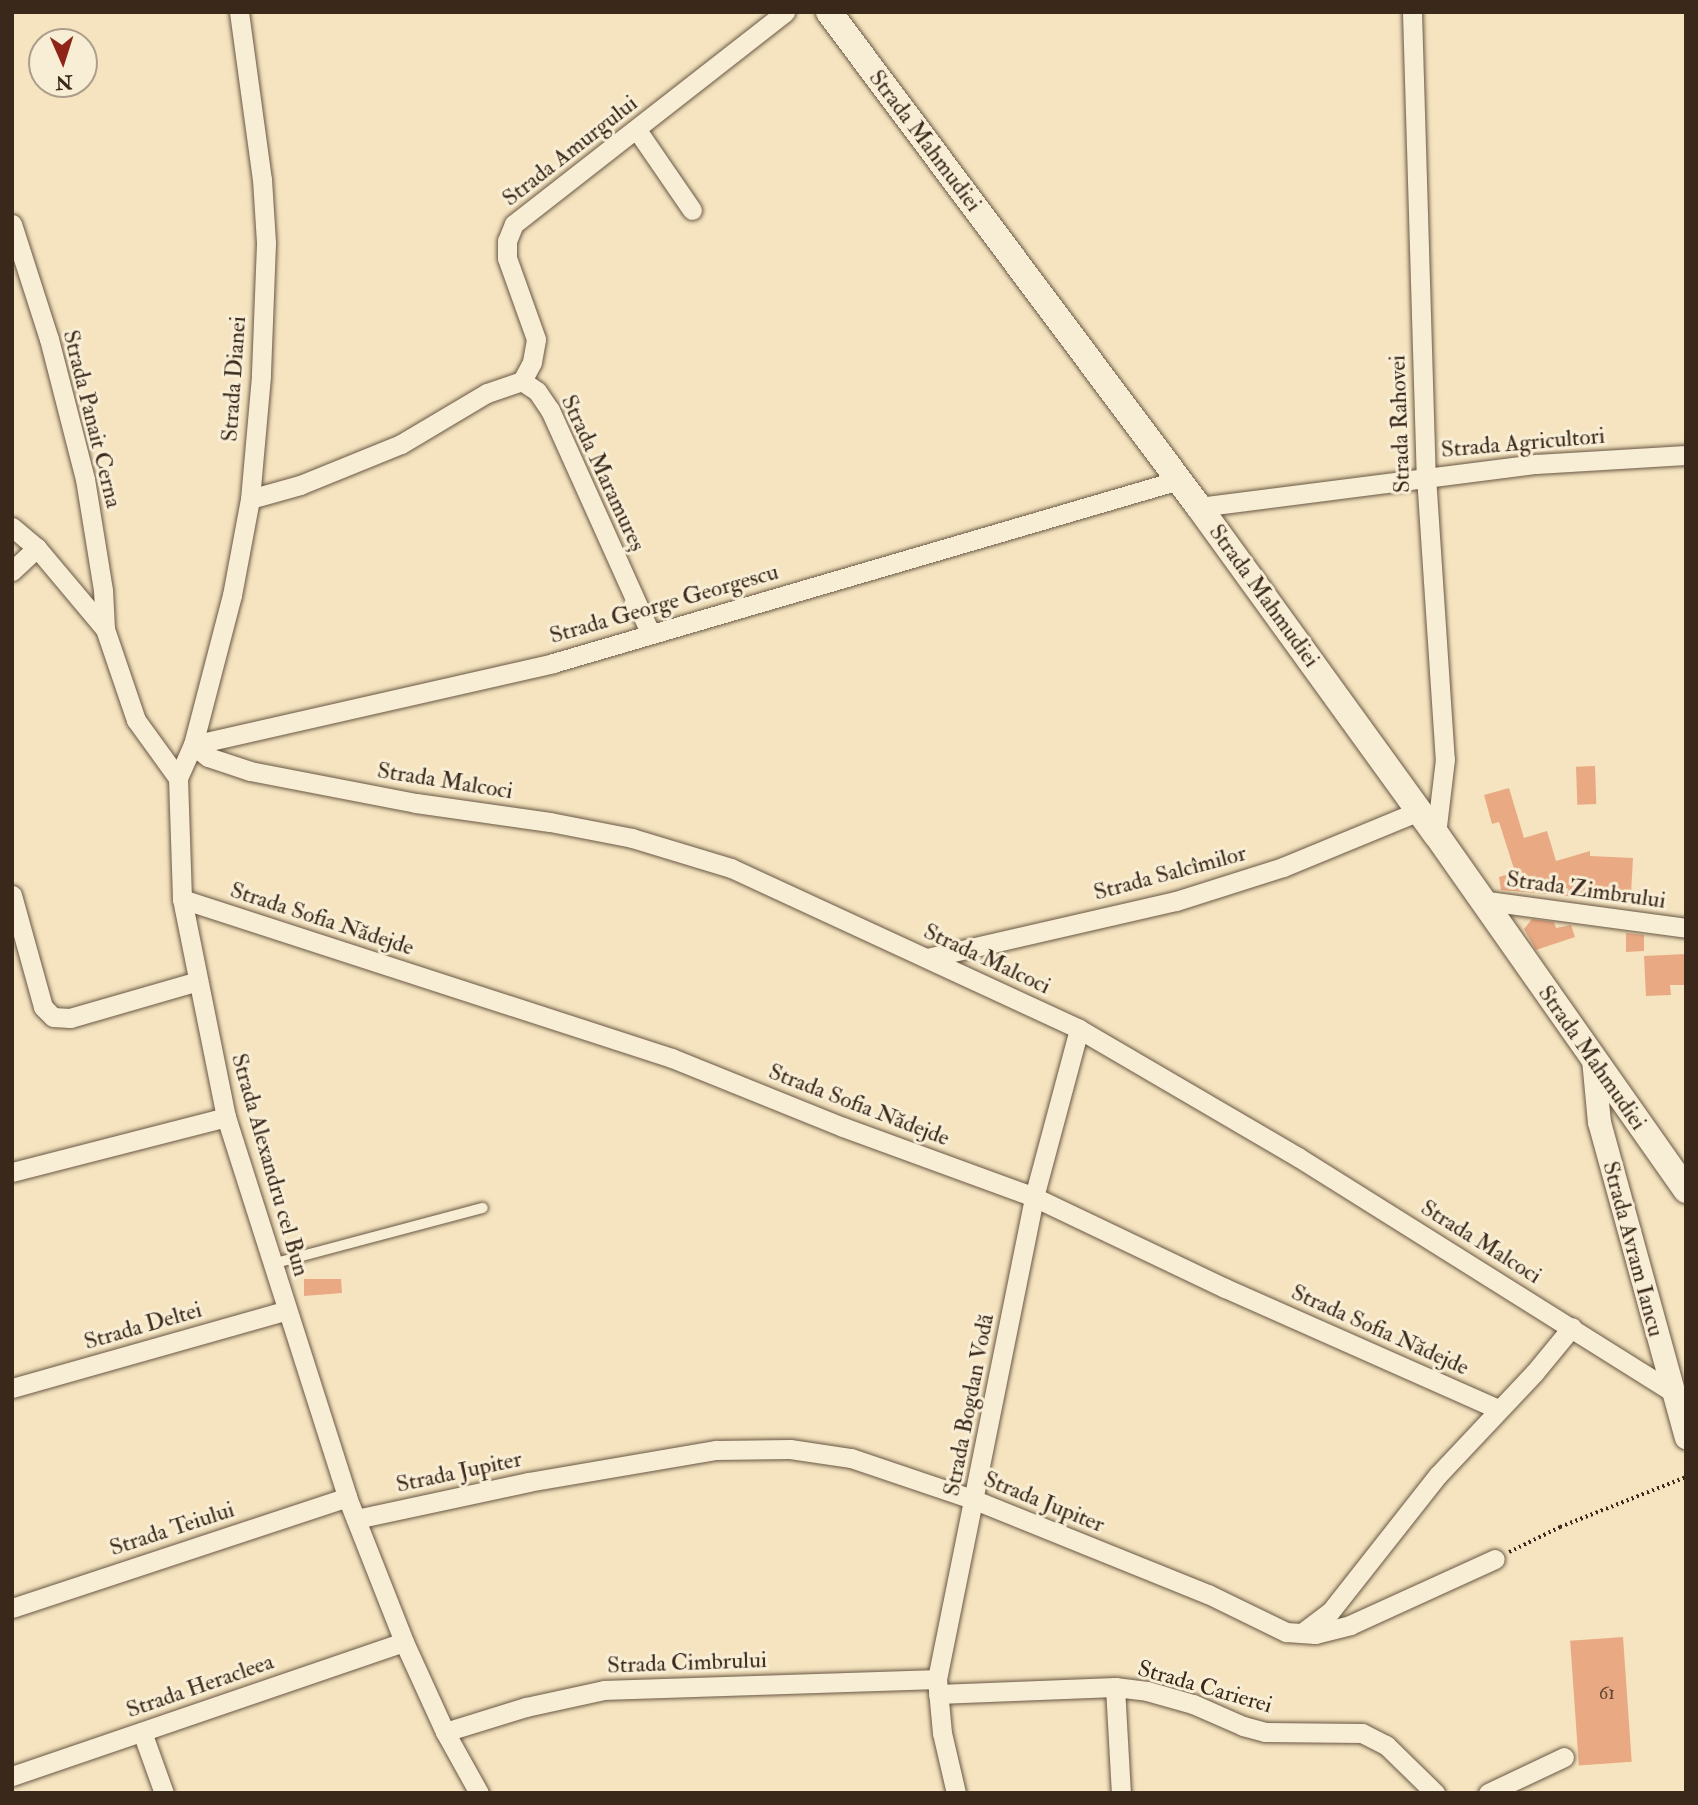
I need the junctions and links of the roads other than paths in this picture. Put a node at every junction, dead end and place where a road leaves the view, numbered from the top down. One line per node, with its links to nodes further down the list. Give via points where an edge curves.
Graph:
1 (239, 12): 12 (street, Strada Dianei, via 266,243)
2 (785, 12): 5 (street, Strada Amurgului)
3 (829, 12): 11 (main road, Strada Mahmudiei)
4 (1412, 12): 10 (street, Strada Rahovei)
5 (637, 130): 6 (street); 8 (street, Strada Amurgului, via 514,224 507,258 536,339 533,362)
6 (692, 210)
7 (12, 224): 17 (street, Strada Panait Cerna, via 49,339 85,479)
8 (522, 381): 12 (street, via 487,393 401,444 300,485); 18 (street, Strada Maramureș, via 537,391 550,410)
9 (1686, 455): 10 (street, Strada Agricultori)
10 (1426, 476): 13 (street, Strada Agricultori); 22 (street, Strada Rahovei, via 1445,759)
11 (1179, 480): 13 (main road, Strada Mahmudiei); 18 (street, Strada George Georgescu)
12 (250, 499): 19 (street, Strada Dianei, via 232,595)
13 (1199, 507): 21 (main road, Strada Mahmudiei)
14 (12, 527): 15 (street)
15 (37, 548): 16 (street); 17 (street)
16 (12, 571)
17 (105, 629): 20 (street, via 136,720)
18 (650, 633): 19 (street, Strada George Georgescu, via 553,663)
19 (193, 745): 20 (street); 27 (street, Strada Malcoci, via 208,757 250,771 416,803 550,822 670,848 731,868)
20 (178, 778): 24 (street, Strada Alexandru cel Bun)
21 (1419, 811): 22 (main road, Strada Mahmudiei); 27 (street, Strada Salcîmilor, via 1283,867 1176,901)
22 (1436, 834): 25 (main road, Strada Mahmudiei)
23 (12, 895): 28 (street, via 43,1007 53,1017 70,1018)
24 (182, 899): 28 (street, Strada Alexandru cel Bun); 34 (street, Strada Sofia Nădejde, via 672,1058)
25 (1480, 900): 26 (street, Strada Zimbrului); 30 (main road, Strada Mahmudiei)
26 (1686, 928)
27 (927, 958): 29 (street, Strada Malcoci)
28 (198, 981): 31 (street, Strada Alexandru cel Bun)
29 (1079, 1029): 34 (street, Strada Bogdan Vodă); 38 (street, Strada Malcoci, via 1298,1157)
30 (1593, 1059): 33 (main road, Strada Mahmudiei); 40 (street, Strada Avram Iancu, via 1599,1122)
31 (226, 1116): 32 (street); 36 (street, Strada Alexandru cel Bun)
32 (12, 1172)
33 (1686, 1190)
34 (1034, 1197): 41 (street, Strada Sofia Nădejde); 44 (street, Strada Bogdan Vodă)
35 (483, 1208): 36 (lane)
36 (272, 1264): 37 (street, Strada Alexandru cel Bun)
37 (287, 1310): 39 (street, Strada Deltei); 43 (street, Strada Alexandru cel Bun)
38 (1572, 1327): 40 (street, Strada Malcoci); 41 (street)
39 (12, 1388)
40 (1679, 1396): 42 (street, Strada Avram Iancu)
41 (1498, 1409): 48 (street, via 1438,1475 1330,1612)
42 (1686, 1437)
43 (347, 1497): 45 (street, Strada Alexandru cel Bun); 47 (street, Strada Teiului)
44 (975, 1500): 45 (street, Strada Jupiter, via 851,1458 790,1449 716,1450 528,1482); 48 (street, Strada Jupiter, via 1208,1594 1269,1625); 50 (street, Strada Bogdan Vodă)
45 (356, 1519): 49 (street, Strada Alexandru cel Bun)
46 (1495, 1559): 48 (street, via 1350,1625 1324,1633)
47 (12, 1608)
48 (1301, 1633)
49 (404, 1642): 52 (street, Strada Heracleea); 53 (street, Strada Alexandru cel Bun)
50 (938, 1687): 51 (street, Strada Carierei); 53 (street, Strada Cimbrului, via 604,1690); 58 (street, Strada Bogdan Vodă, via 942,1733)
51 (1115, 1687): 59 (street); 60 (street, Strada Carierei, via 1193,1704 1265,1732 1362,1733 1386,1745)
52 (142, 1732): 55 (street, Strada Heracleea); 56 (street)
53 (445, 1732): 57 (street, Strada Alexandru cel Bun)
54 (1564, 1757): 61 (street)
55 (12, 1776)
56 (164, 1793)
57 (479, 1793)
58 (956, 1793)
59 (1121, 1793)
60 (1435, 1793)
61 (1488, 1793)

